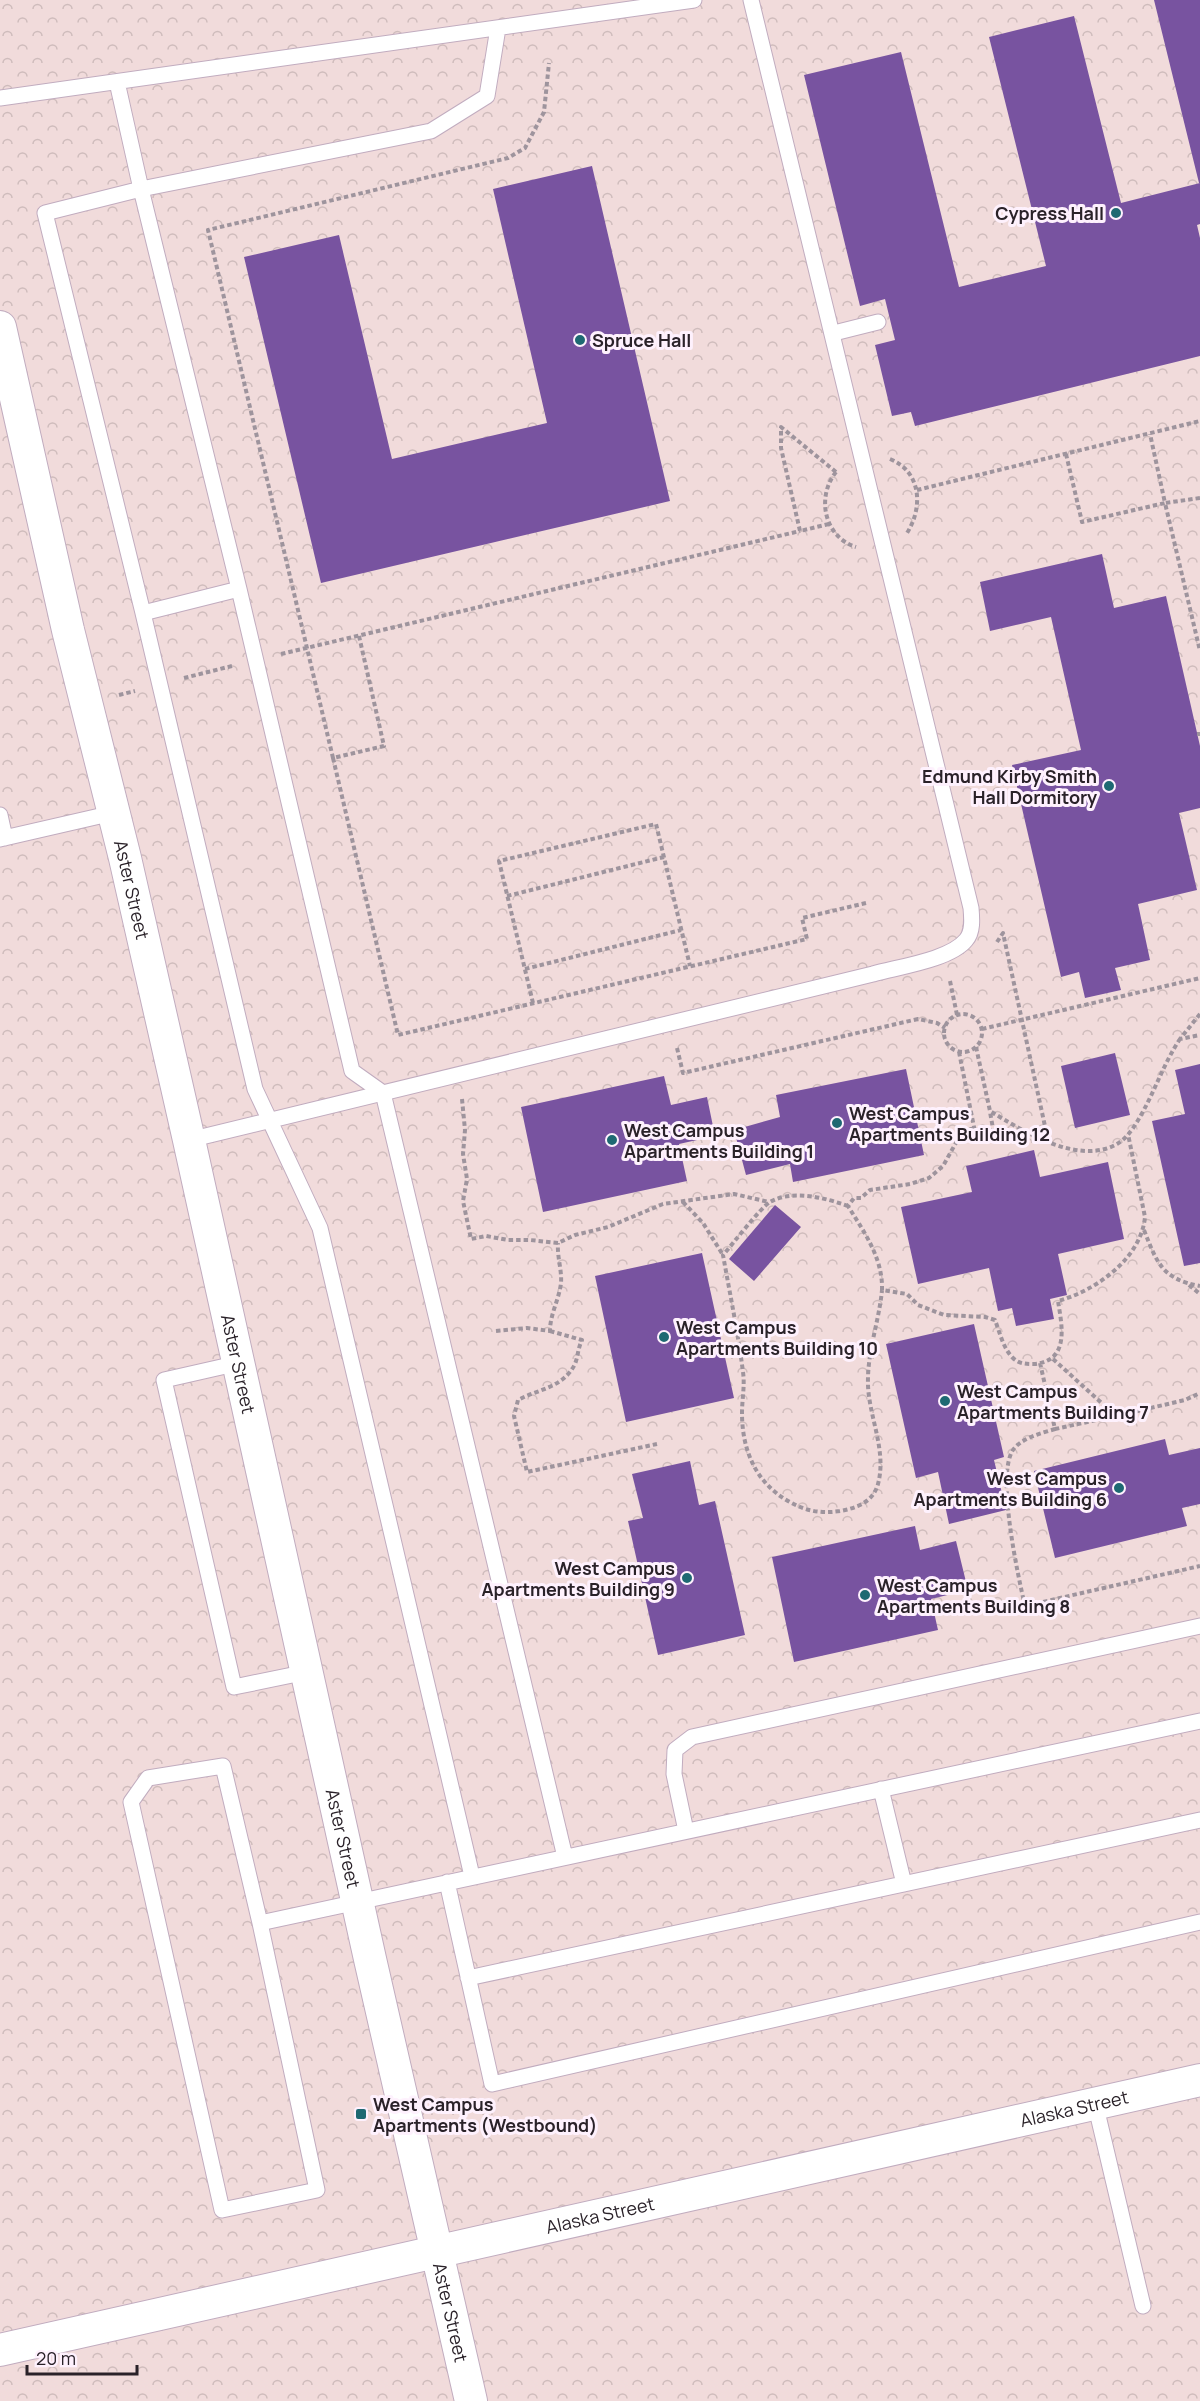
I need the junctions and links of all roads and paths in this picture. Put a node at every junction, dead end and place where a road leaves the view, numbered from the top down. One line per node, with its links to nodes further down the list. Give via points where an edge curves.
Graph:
1 (694, 0): 3 (lane)
2 (751, 0): 10 (lane)
3 (498, 28): 5 (lane); 7 (lane, via 487,96 430,131)
4 (549, 63): 27 (path, via 544,112 525,148 508,158 208,230)
5 (117, 82): 6 (lane); 7 (lane)
6 (0, 98)
7 (141, 189): 24 (lane); 25 (lane, via 45,213)
8 (878, 322): 10 (lane)
9 (0, 327): 35 (street, Aster Street)
10 (834, 333): 58 (lane, via 971,908 972,926 967,940 953,951 873,974)
11 (1200, 421): 12 (path)
12 (1150, 434): 13 (path); 19 (path)
13 (1066, 454): 17 (path); 19 (path, via 1082,522)
14 (883, 457): 17 (path, via 904,469)
15 (840, 467): 16 (path)
16 (836, 472): 20 (path, via 825,494); 21 (path, via 781,427 780,448)
17 (917, 490): 22 (path, via 915,521)
18 (1200, 498): 19 (path)
19 (1165, 503): 28 (path)
20 (829, 524): 21 (path); 23 (path, via 838,536)
21 (800, 531): 26 (path)
22 (902, 538)
23 (858, 547)
24 (239, 589): 25 (lane); 58 (lane, via 352,1071)
25 (142, 613): 61 (lane, via 255,1089)
26 (358, 636): 27 (path); 34 (path, via 384,746)
27 (308, 648): 29 (path); 34 (path)
28 (1200, 651)
29 (272, 656)
30 (238, 664): 31 (path)
31 (177, 680)
32 (144, 688): 33 (path)
33 (109, 698)
34 (333, 758): 47 (path, via 398,1035)
35 (113, 813): 37 (lane); 64 (street, Aster Street)
36 (0, 815): 37 (lane)
37 (2, 838)
38 (664, 857): 39 (path); 39 (path, via 656,824 500,861); 41 (path)
39 (507, 896): 44 (path)
40 (866, 903): 43 (path, via 802,918 807,939)
41 (681, 930): 43 (path); 44 (path)
42 (994, 947): 50 (path, via 1003,933)
43 (690, 966): 47 (path)
44 (525, 969): 47 (path)
45 (956, 976): 49 (path, via 950,978)
46 (1200, 978): 50 (path)
47 (533, 1003)
48 (1200, 1014): 54 (path)
49 (957, 1015): 51 (path); 52 (path, via 970,1015)
50 (1022, 1020): 52 (path); 65 (path)
51 (945, 1029): 55 (path, via 918,1019 683,1072); 57 (path, via 946,1040)
52 (982, 1029): 56 (path)
53 (1200, 1035): 54 (path)
54 (1180, 1039): 63 (path)
55 (676, 1046)
56 (976, 1047): 57 (path); 60 (path)
57 (959, 1052): 62 (path)
58 (383, 1093): 61 (lane); 92 (lane)
59 (462, 1094): 70 (path, via 467,1179 463,1201 471,1239 486,1236)
60 (990, 1111): 62 (path, via 992,1140 978,1140); 65 (path)
61 (270, 1120): 64 (lane); 93 (lane, via 320,1228)
62 (975, 1128): 68 (path, via 962,1132 943,1166 929,1178 870,1191 854,1198)
63 (1128, 1134): 65 (path, via 1118,1144 1085,1152 1067,1150); 69 (path, via 1145,1217)
64 (189, 1140): 79 (street, Aster Street)
65 (1048, 1141)
66 (683, 1202): 67 (path, via 734,1194); 70 (path, via 663,1204); 71 (path, via 703,1223)
67 (769, 1202): 68 (path, via 810,1196); 71 (path)
68 (848, 1206): 74 (path, via 874,1251)
69 (1144, 1230): 72 (path, via 1165,1272); 78 (path, via 1113,1272 1084,1292 1058,1301 1062,1335)
70 (558, 1243): 77 (path, via 560,1292 551,1315)
71 (723, 1255): 74 (path, via 744,1376 742,1416 749,1458 760,1477 780,1497 816,1512 860,1506 870,1499 878,1484 879,1447 868,1384)
72 (1188, 1284): 73 (path); 75 (path)
73 (1200, 1286)
74 (882, 1290): 80 (path, via 907,1294 918,1305 944,1315 994,1320 1013,1358 1026,1365)
75 (1200, 1294)
76 (496, 1331): 77 (path)
77 (550, 1331): 84 (path, via 582,1340 576,1362 563,1379 518,1400 514,1407 527,1472)
78 (1053, 1359): 80 (path); 82 (path)
79 (239, 1363): 87 (street, Aster Street); 87 (lane, via 164,1380 234,1687)
80 (1040, 1363): 83 (path)
81 (1200, 1393): 82 (path)
82 (1116, 1416): 83 (path)
83 (1055, 1429): 85 (path, via 1017,1445 1011,1452 1009,1527 1025,1606)
84 (657, 1444)
85 (1200, 1566)
86 (1200, 1626): 91 (lane, via 692,1737 675,1750 674,1774)
87 (307, 1672): 96 (street, Aster Street)
88 (1200, 1722): 89 (lane)
89 (881, 1790): 91 (lane); 95 (lane)
90 (1200, 1820): 95 (lane)
91 (686, 1831): 92 (lane)
92 (565, 1857): 93 (lane)
93 (472, 1876): 94 (lane)
94 (447, 1882): 96 (lane); 99 (lane)
95 (904, 1884): 99 (lane)
96 (358, 1901): 98 (lane); 102 (street, Aster Street)
97 (1200, 1922): 99 (lane, via 492,2084)
98 (260, 1923): 98 (lane, via 223,1766 148,1778 131,1802 222,2210 317,2190)
99 (468, 1978)
100 (1200, 2080): 101 (street, Alaska Street)
101 (1095, 2103): 102 (street, Alaska Street); 103 (lane)
102 (437, 2250): 104 (street, Alaska Street); 105 (street, Aster Street)
103 (1143, 2306)
104 (0, 2350)
105 (471, 2401)

